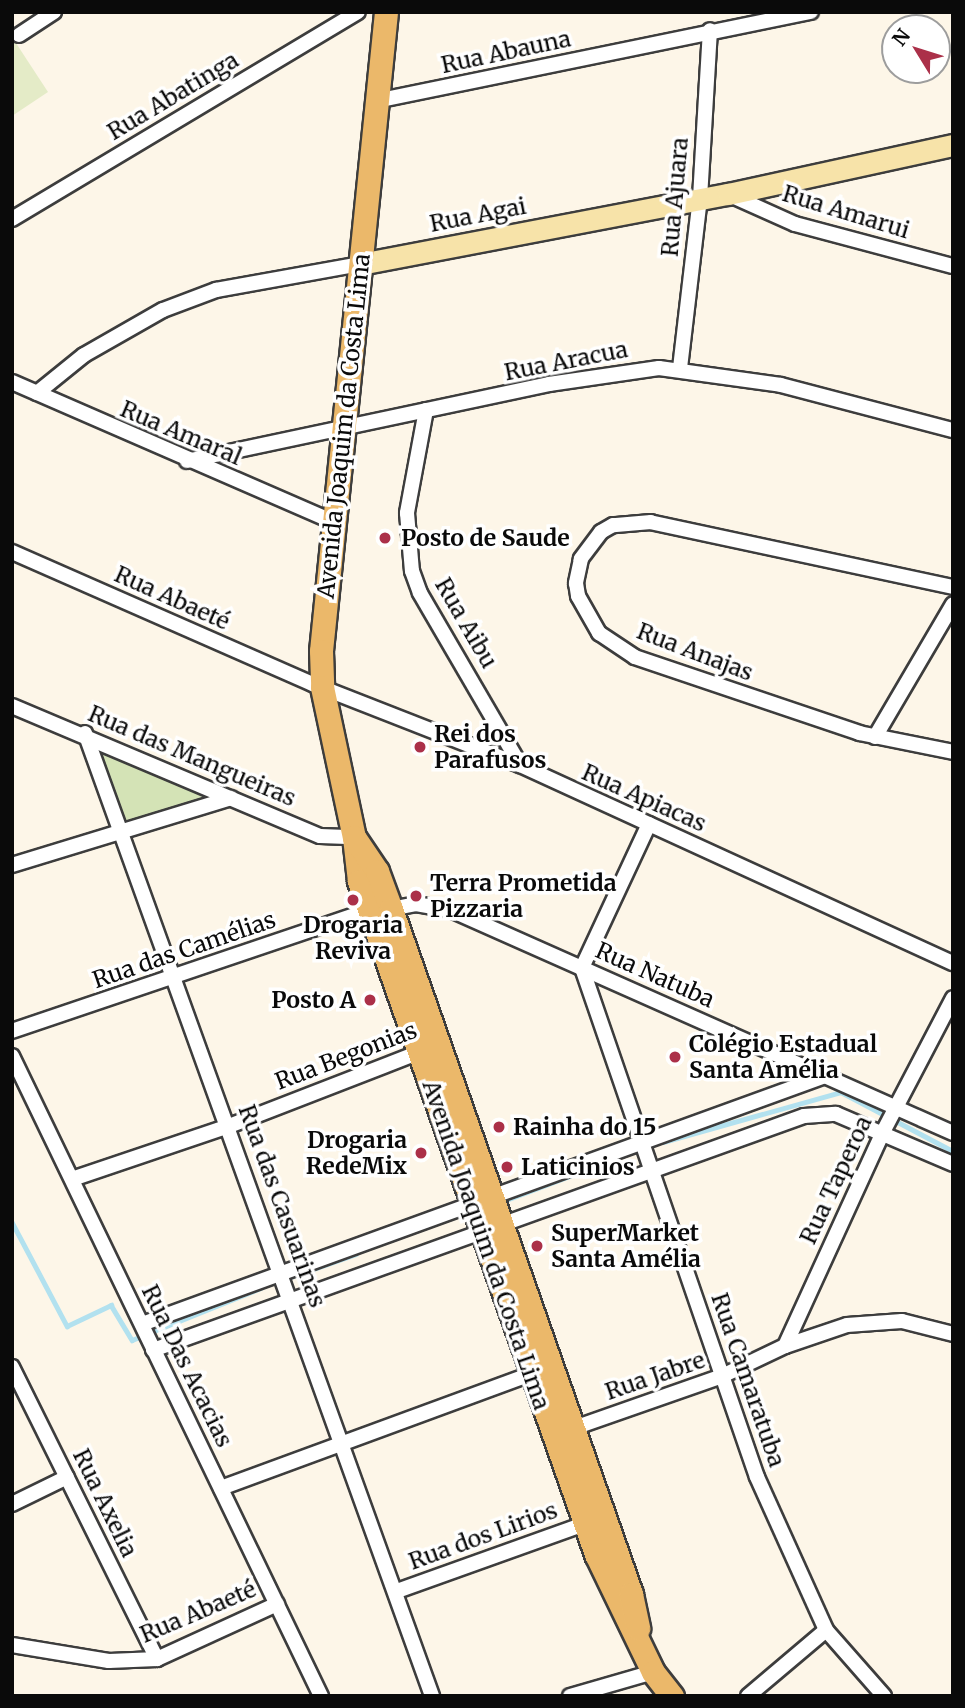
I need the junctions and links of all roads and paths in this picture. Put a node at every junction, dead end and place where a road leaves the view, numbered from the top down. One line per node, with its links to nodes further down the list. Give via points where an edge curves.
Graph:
1 (54, 12): 6 (street)
2 (358, 12): 11 (street, Rua Abatinga)
3 (386, 12): 7 (main road, Avenida Joaquim da Costa Lima)
4 (811, 12): 5 (street, Rua Abauna)
5 (710, 30): 7 (street, Rua Abauna); 10 (street, Rua Ajuara)
6 (19, 35)
7 (376, 101): 12 (main road, Avenida Joaquim da Costa Lima)
8 (953, 145): 9 (street, Rua Agai)
9 (728, 194): 10 (street, Rua Agai); 13 (street, Rua Amarui, via 795,224)
10 (701, 198): 12 (street, Rua Agai); 14 (street, Rua Ajuara)
11 (12, 219)
12 (360, 264): 16 (street, Rua Agai, via 216,290 163,310 84,355); 18 (main road, Avenida Joaquim da Costa Lima)
13 (953, 266)
14 (680, 368): 17 (street, Rua Aracua, via 572,379); 19 (street, Rua Aracua, via 781,385)
15 (12, 382): 16 (street, Rua Amaral)
16 (37, 393): 20 (street, Rua Amaral)
17 (426, 410): 18 (street, Rua Aracua); 30 (street, Rua Aibu, via 407,513 412,571 420,593)
18 (343, 428): 20 (street, Rua Aracua); 21 (main road, Avenida Joaquim da Costa Lima)
19 (953, 430)
20 (187, 461): 21 (street, Rua Amaral)
21 (334, 522): 25 (main road, Avenida Joaquim da Costa Lima)
22 (12, 552): 25 (street, Rua Abaeté)
23 (953, 587): 28 (street, Rua Anajas, via 651,522 612,525 589,545 581,559 578,596 599,633 622,650)
24 (953, 604): 28 (street)
25 (318, 686): 30 (street, Rua Apiacas); 34 (main road, Avenida Joaquim da Costa Lima)
26 (12, 706): 27 (street, Rua das Mangueiras)
27 (85, 733): 31 (street, Rua das Mangueiras); 33 (street, Rua das Casuarinas)
28 (875, 737): 29 (street, Rua Anajas)
29 (953, 752)
30 (520, 765): 32 (street, Rua Apiacas)
31 (231, 798): 33 (street); 34 (street, Rua das Mangueiras, via 320,836)
32 (649, 824): 37 (street, Rua Apiacas); 38 (street)
33 (122, 829): 35 (street); 39 (street, Rua das Casuarinas)
34 (354, 837): 36 (main road, Avenida Joaquim da Costa Lima, via 377,871)
35 (12, 865)
36 (380, 910): 38 (street, Rua Natuba, via 416,904 451,910); 39 (street, Rua das Camélias); 42 (main road, Avenida Joaquim da Costa Lima)
37 (953, 963)
38 (582, 968): 44 (street, Rua Natuba); 49 (street, Rua Camaratuba)
39 (175, 977): 41 (street, Rua das Camélias); 46 (street, Rua das Casuarinas)
40 (953, 998): 45 (street, Rua Taperoa)
41 (12, 1031)
42 (429, 1049): 46 (street, Rua Begonias); 53 (main road, Avenida Joaquim da Costa Lima)
43 (12, 1056): 52 (street, Rua Das Acacias)
44 (825, 1076): 45 (street, Rua Natuba); 49 (street)
45 (896, 1105): 47 (street, Rua Taperoa); 48 (street, Rua Natuba)
46 (229, 1126): 52 (street, Rua Begonias); 55 (street, Rua das Casuarinas)
47 (883, 1132): 50 (street); 51 (street, via 822,1112); 59 (street, Rua Taperoa)
48 (953, 1133)
49 (641, 1143): 51 (street, Rua Camaratuba); 53 (street)
50 (953, 1164)
51 (651, 1170): 54 (street); 63 (street, Rua Camaratuba)
52 (72, 1180): 57 (street, Rua Das Acacias)
53 (482, 1200): 54 (main road, Avenida Joaquim da Costa Lima); 55 (street)
54 (491, 1227): 56 (street); 61 (main road, Avenida Joaquim da Costa Lima)
55 (281, 1271): 56 (street, Rua das Casuarinas); 57 (street)
56 (292, 1301): 60 (street); 65 (street, Rua das Casuarinas)
57 (142, 1324): 60 (street, Rua Das Acacias)
58 (953, 1334): 59 (street, Rua Jabre, via 933,1326 873,1321)
59 (785, 1346): 63 (street, Rua Jabre)
60 (153, 1350): 67 (street, Rua Das Acacias)
61 (540, 1372): 64 (main road, Avenida Joaquim da Costa Lima); 65 (street); 69 (main road, Avenida Joaquim da Costa Lima)
62 (14, 1374): 66 (street, Rua Axelia)
63 (722, 1376): 64 (street, Rua Jabre); 72 (street, Rua Camaratuba, via 757,1477)
64 (571, 1429): 73 (main road, Avenida Joaquim da Costa Lima, via 631,1594)
65 (342, 1440): 67 (street); 70 (street, Rua das Casuarinas)
66 (67, 1477): 68 (street); 75 (street, Rua Axelia)
67 (221, 1488): 71 (street, Rua Das Acacias)
68 (12, 1504)
69 (584, 1524): 70 (street, Rua dos Lirios); 73 (main road, Avenida Joaquim da Costa Lima, via 615,1600)
70 (397, 1591): 79 (street, Rua das Casuarinas)
71 (276, 1604): 75 (street, Rua Abaeté); 78 (street, Rua Das Acacias)
72 (826, 1629): 81 (street); 82 (street, Rua Camaratuba)
73 (641, 1644): 76 (main road, Avenida Joaquim da Costa Lima)
74 (12, 1645): 75 (street, Rua Abaeté, via 109,1661)
75 (157, 1659)
76 (653, 1672): 77 (main road, Avenida Joaquim da Costa Lima); 80 (street)
77 (669, 1695)
78 (321, 1696)
79 (432, 1696)
80 (570, 1696)
81 (748, 1696)
82 (884, 1696)

